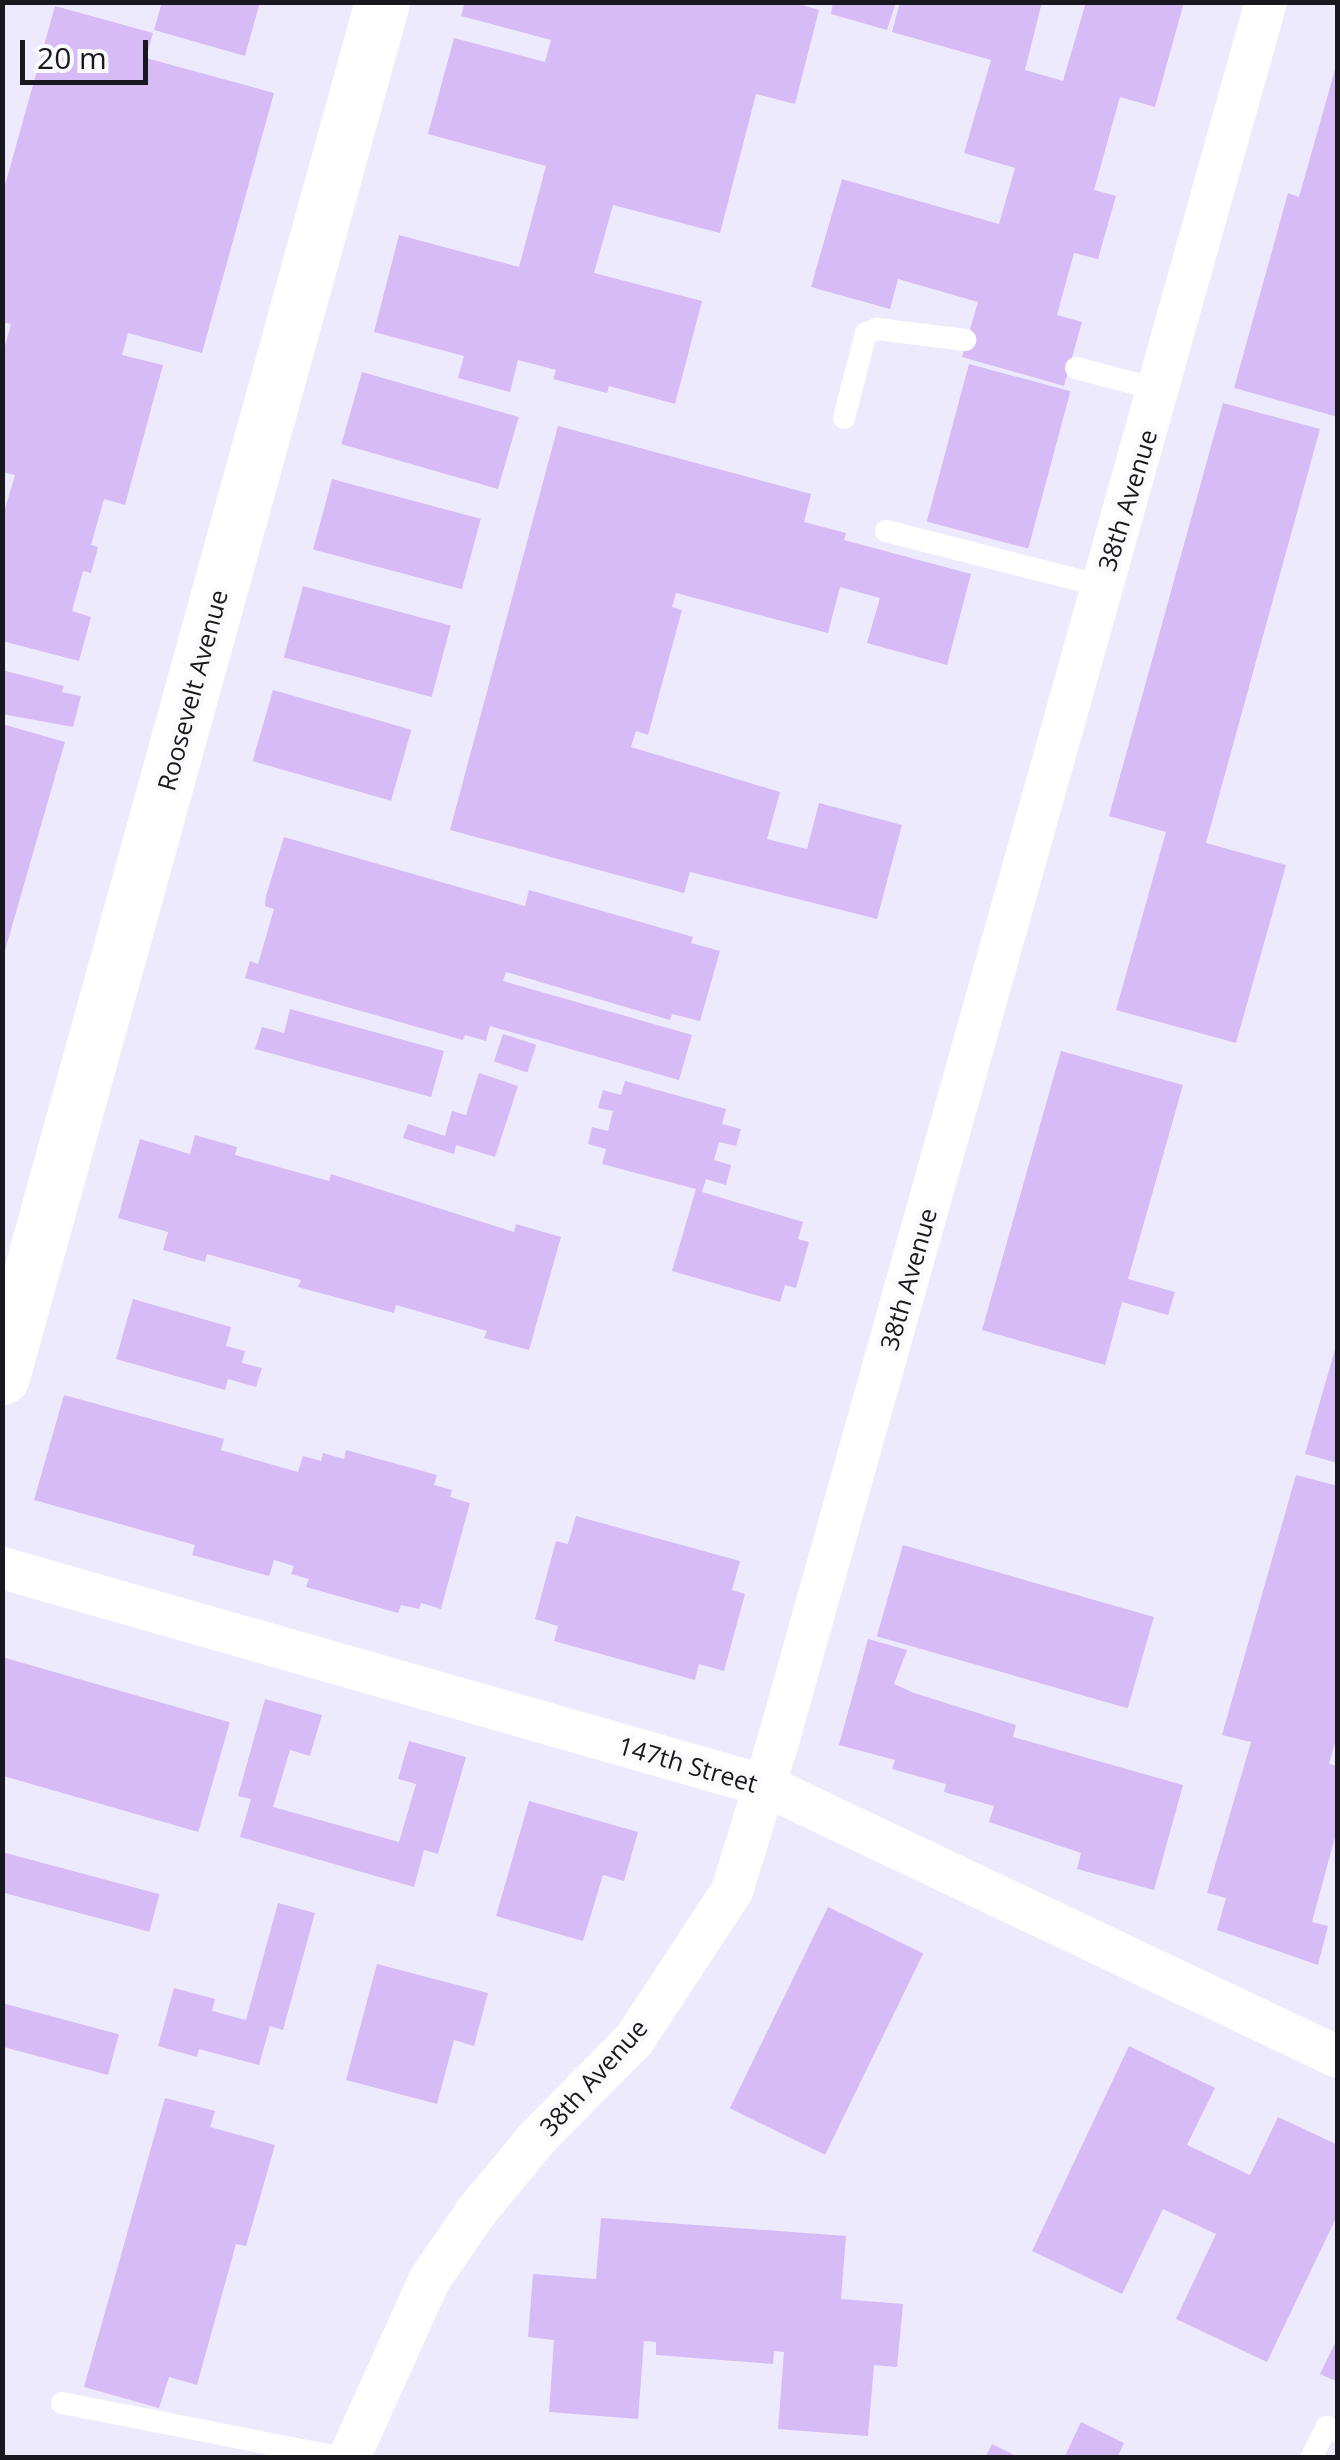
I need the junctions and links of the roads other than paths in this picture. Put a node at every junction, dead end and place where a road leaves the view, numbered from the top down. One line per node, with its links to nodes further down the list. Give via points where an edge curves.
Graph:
1 (382, 2): 9 (street, Roosevelt Avenue)
2 (1266, 2): 5 (street, 38th Avenue)
3 (964, 340): 6 (lane, via 866,333)
4 (1076, 368): 5 (lane)
5 (1160, 390): 8 (street, 38th Avenue)
6 (844, 418)
7 (886, 531): 8 (lane)
8 (1101, 586): 11 (street, 38th Avenue)
9 (2, 1376)
10 (2, 1568): 11 (street, 147th Street)
11 (766, 1786): 12 (street, 147th Street); 15 (street, 38th Avenue, via 732,1891 634,2040 538,2137 430,2278)
12 (1338, 2058)
13 (62, 2404): 15 (lane)
14 (1338, 2432): 16 (lane, via 1326,2426)
15 (346, 2458)
16 (1311, 2458)

